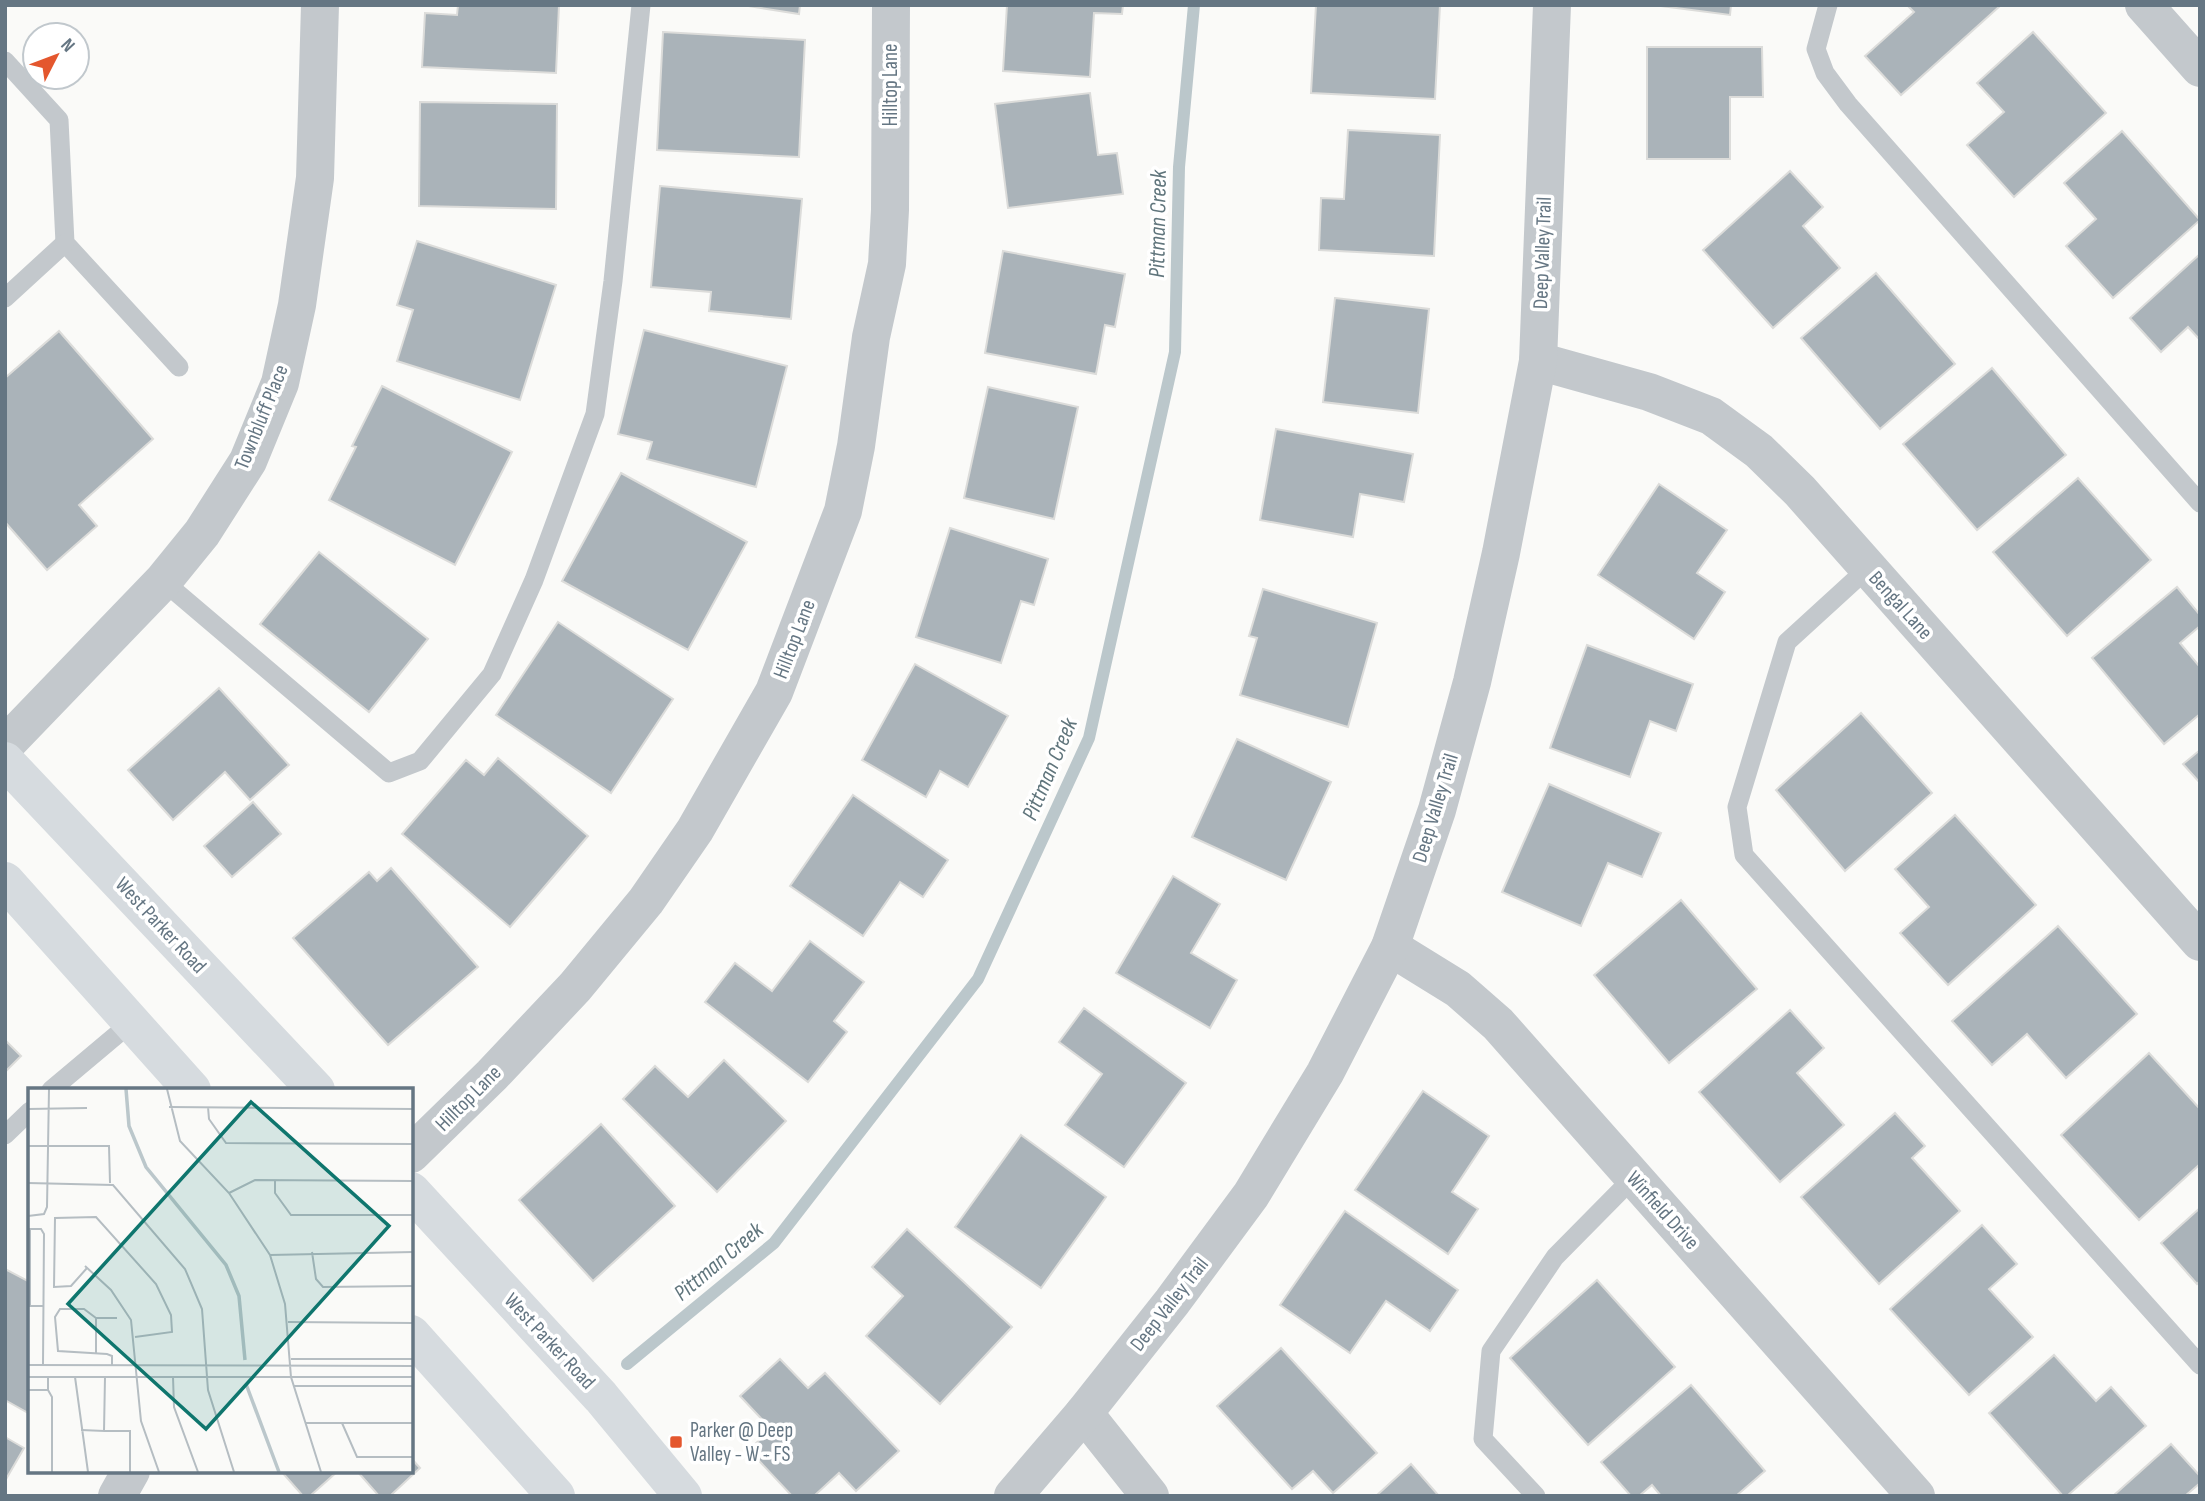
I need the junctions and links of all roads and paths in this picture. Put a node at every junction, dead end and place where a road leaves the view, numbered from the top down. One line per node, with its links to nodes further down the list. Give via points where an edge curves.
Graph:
1 (320, 5): 15 (street, Townbluff Place, via 315,178 297,305 280,383 248,461 202,533)
2 (641, 5): 15 (lane, via 595,414 534,580 492,674 420,761 389,772)
3 (891, 5): 27 (street, Hilltop Lane, via 887,264 842,511 774,692 695,830 646,901 575,987)
4 (1552, 5): 11 (street, Deep Valley Trail)
5 (1828, 5): 13 (lane, via 1816,48 1825,73)
6 (2144, 5): 8 (street)
7 (5, 61): 9 (lane, via 59,120)
8 (2200, 68)
9 (65, 243): 10 (lane); 12 (lane)
10 (5, 298)
11 (1538, 361): 14 (street, Bengal Lane, via 1649,391 1711,416 1759,451); 20 (street, Deep Valley Trail, via 1472,682 1437,810)
12 (179, 367)
13 (2200, 503)
14 (1868, 568): 19 (street, Bengal Lane); 31 (lane, via 1787,642 1737,807 1744,855)
15 (163, 580): 16 (street, Townbluff Place)
16 (5, 745)
17 (5, 761): 24 (main road, West Parker Road)
18 (5, 881): 21 (main road)
19 (2200, 942)
20 (1390, 947): 28 (street, Winfield Drive, via 1458,989 1498,1024); 32 (street, Deep Valley Trail, via 1325,1073 1251,1195)
21 (132, 1022): 22 (lane); 23 (main road)
22 (53, 1088)
23 (190, 1088)
24 (314, 1088)
25 (28, 1113): 26 (lane)
26 (5, 1135)
27 (413, 1152)
28 (1634, 1177): 39 (lane, via 1555,1257 1491,1351 1483,1438); 40 (street, Winfield Drive)
29 (413, 1193): 36 (main road, West Parker Road, via 601,1397)
30 (413, 1336): 35 (main road)
31 (2200, 1365)
32 (1084, 1413): 37 (street, Deep Valley Trail); 38 (street)
33 (130, 1473): 34 (street)
34 (117, 1496)
35 (556, 1496)
36 (683, 1496)
37 (1013, 1496)
38 (1150, 1496)
39 (1536, 1496)
40 (1916, 1496)

